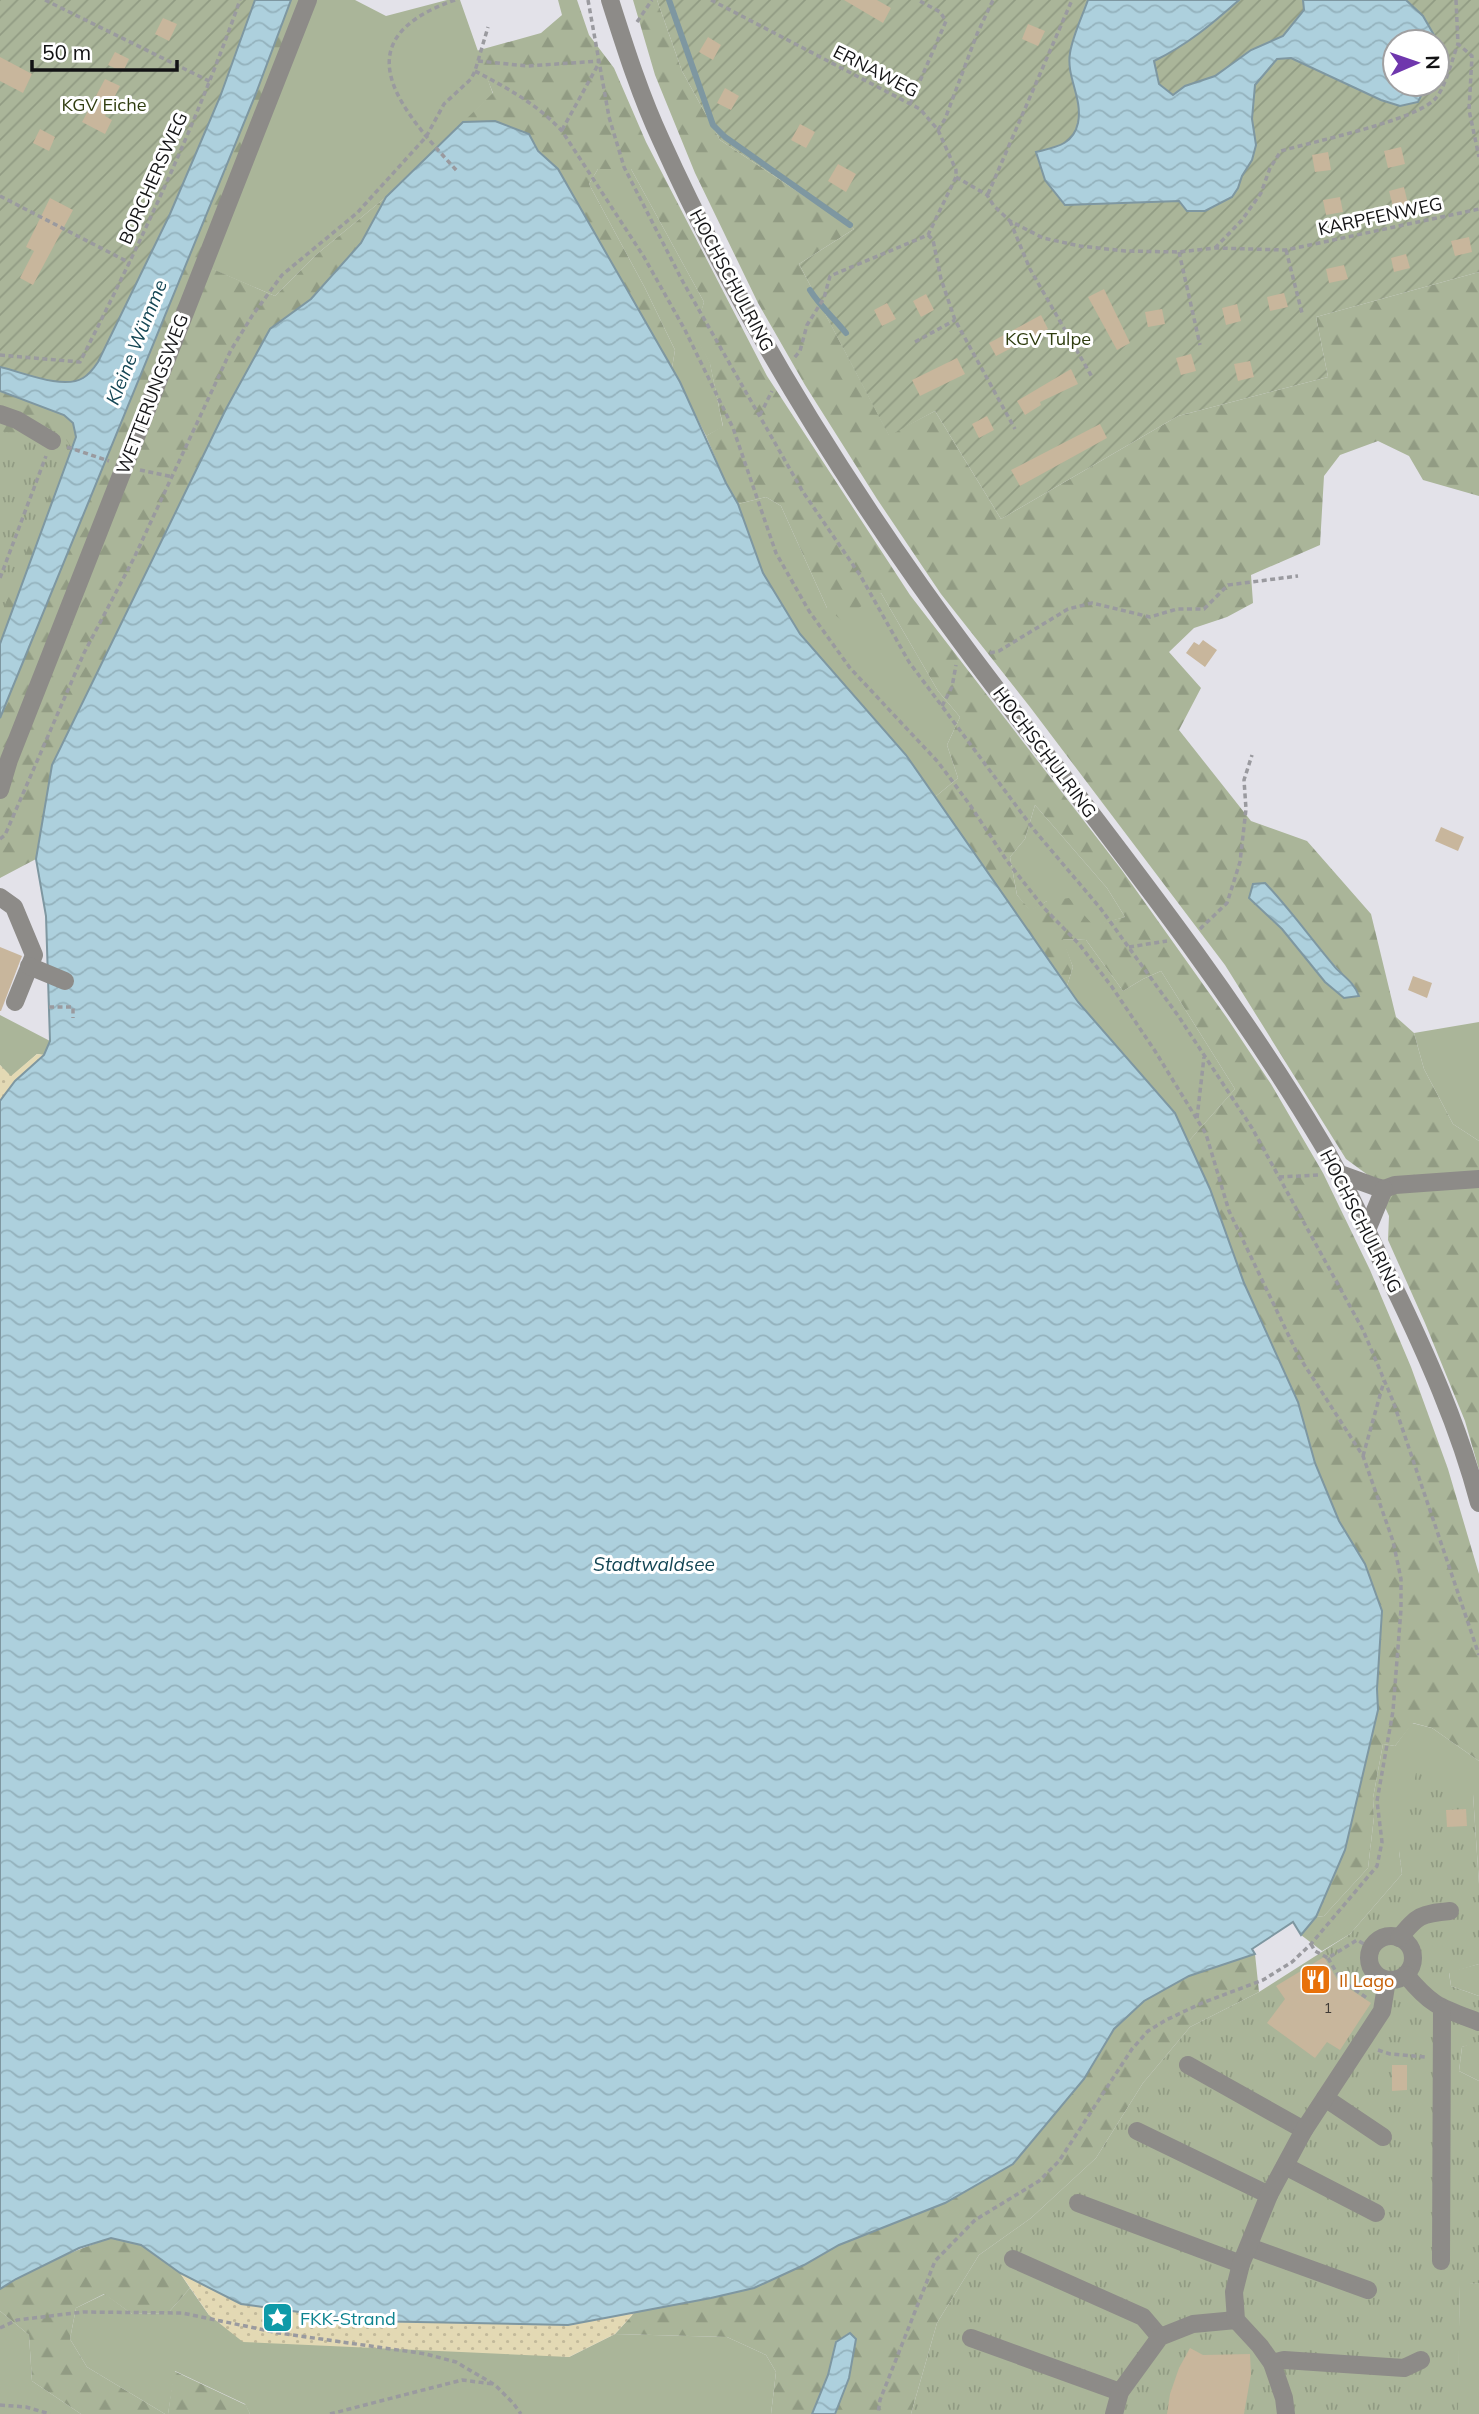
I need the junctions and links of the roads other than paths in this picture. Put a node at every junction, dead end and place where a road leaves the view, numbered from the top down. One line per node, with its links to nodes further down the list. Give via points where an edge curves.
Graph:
1 (308, 0): 5 (street, WETTERUNGSWEG, via 116,463)
2 (610, 0): 10 (street, HOCHSCHULRING, via 659,136 708,238 781,373 856,494 972,656 1186,938)
3 (0, 414): 4 (street)
4 (59, 444)
5 (0, 790)
6 (0, 897): 7 (street, via 13,906 34,955)
7 (29, 966): 8 (street); 9 (street)
8 (65, 981)
9 (15, 1002)
10 (1340, 1174): 12 (street); 13 (street, HOCHSCHULRING)
11 (1479, 1179): 12 (street)
12 (1384, 1189): 13 (street)
13 (1367, 1230): 14 (street, HOCHSCHULRING, via 1420,1340 1471,1470)
14 (1479, 1503)
15 (1450, 1911): 16 (street, via 1414,1919)
16 (1399, 1938): 17 (street, via 1413,1958); 18 (street, via 1383,1938 1371,1948 1373,1972)
17 (1406, 1975): 18 (street); 19 (street, via 1425,1998)
18 (1387, 1980): 22 (street, via 1382,2011)
19 (1442, 2008): 20 (street); 32 (street)
20 (1479, 2022)
21 (1188, 2065): 23 (street)
22 (1325, 2098): 23 (street); 25 (street)
23 (1304, 2130): 26 (street)
24 (1137, 2132): 27 (street)
25 (1383, 2137)
26 (1285, 2166): 27 (street); 29 (street)
27 (1269, 2195): 30 (street)
28 (1078, 2203): 33 (street)
29 (1376, 2213)
30 (1249, 2247): 33 (street); 34 (street)
31 (1013, 2259): 36 (street, via 1143,2317)
32 (1441, 2261)
33 (1241, 2264): 35 (street, via 1234,2292)
34 (1368, 2290)
35 (1236, 2320): 36 (street, via 1193,2324); 39 (street)
36 (1160, 2337): 40 (street)
37 (971, 2338): 40 (street)
38 (1421, 2360): 39 (street, via 1404,2368 1284,2360)
39 (1272, 2364): 42 (street)
40 (1120, 2392): 41 (street)
41 (1114, 2414)
42 (1286, 2414)

